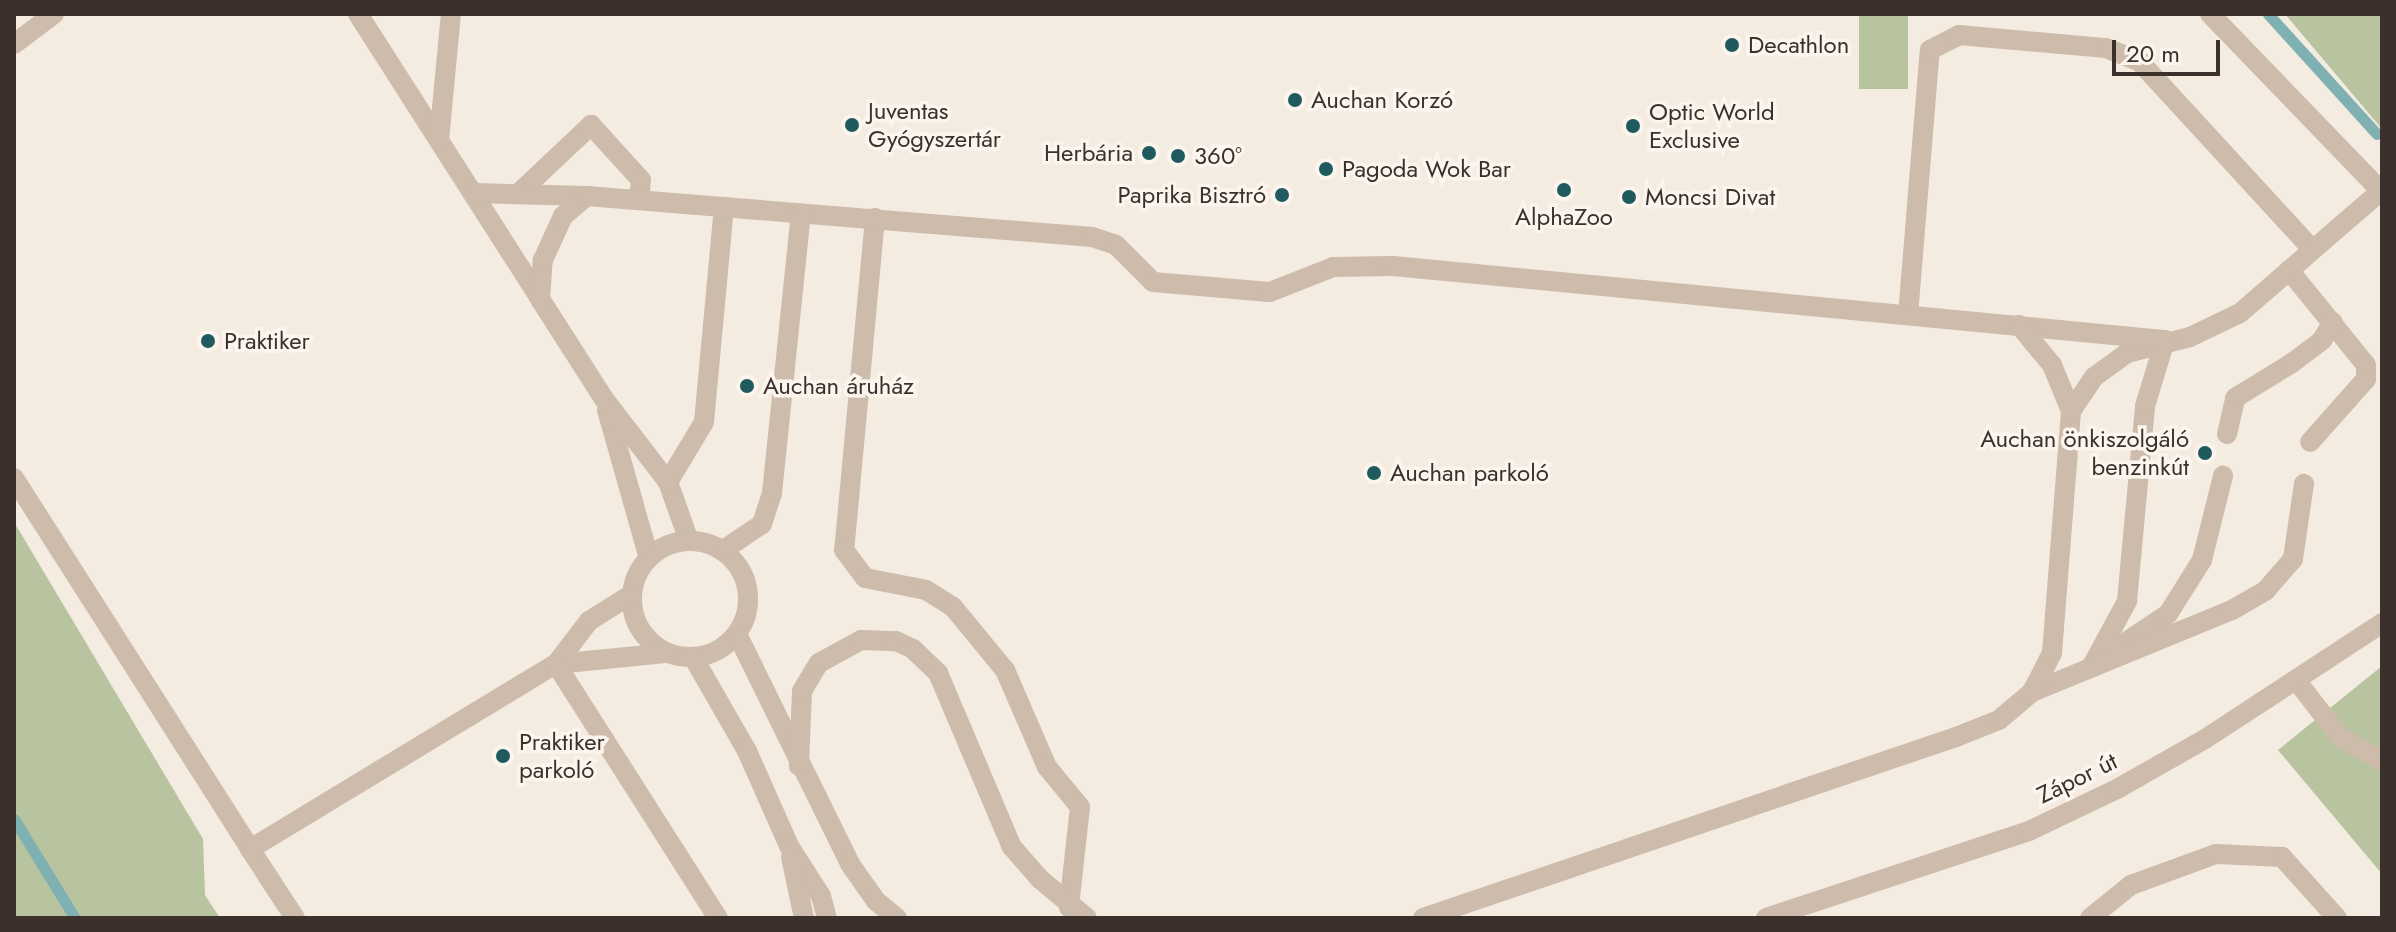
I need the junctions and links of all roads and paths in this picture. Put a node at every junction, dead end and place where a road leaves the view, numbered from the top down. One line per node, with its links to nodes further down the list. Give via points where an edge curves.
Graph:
1 (54, 14): 5 (street)
2 (358, 14): 6 (street)
3 (451, 14): 6 (street)
4 (2210, 14): 7 (street)
5 (14, 44)
6 (439, 140): 9 (street)
7 (2382, 191): 15 (street)
8 (520, 192): 9 (street); 10 (street); 11 (street, via 591,125 641,180)
9 (473, 193): 17 (street)
10 (587, 196): 11 (street); 17 (street, via 563,216 543,260)
11 (639, 200): 12 (street)
12 (724, 207): 13 (street); 28 (street, via 704,422)
13 (801, 213): 14 (street); 31 (street, via 772,493 762,524)
14 (875, 218): 18 (street, via 1092,237 1116,245 1153,282 1270,292 1333,267 1393,266); 46 (street, via 844,550 865,578 926,590 953,607 1005,670 1047,767 1080,807)
15 (2313, 250): 16 (street); 18 (street, via 2140,62 2106,48 1959,35 1930,50)
16 (2289, 270): 19 (street); 21 (street, via 2240,313 2190,337)
17 (540, 299): 22 (street)
18 (1908, 315): 20 (street)
19 (2333, 322): 24 (street, via 2322,340 2235,398); 25 (street, via 2366,365 2366,379)
20 (2019, 325): 21 (street); 23 (street, via 2052,365)
21 (2165, 340): 23 (street, via 2110,364); 39 (street, via 2145,406 2127,601)
22 (604, 399): 28 (street); 32 (street)
23 (2071, 411): 41 (street, via 2052,653)
24 (2227, 434)
25 (2310, 442)
26 (2223, 476): 39 (street, via 2202,560 2168,614)
27 (14, 478): 45 (street)
28 (668, 482): 30 (street)
29 (2304, 484): 39 (street, via 2293,559 2266,590 2232,610)
30 (689, 541): 31 (street); 32 (street, via 667,546)
31 (722, 551): 35 (street, via 736,564 748,599)
32 (649, 558): 33 (street)
33 (632, 594): 36 (street, via 640,629); 38 (street, via 589,621)
34 (2382, 623): 40 (street, Zápor út)
35 (737, 634): 37 (street, via 717,650); 43 (street)
36 (667, 653): 37 (street); 38 (street)
37 (693, 657): 44 (street, via 747,751)
38 (556, 664): 45 (street); 48 (street)
39 (2093, 664): 41 (street)
40 (2296, 680): 42 (street, via 2340,737); 53 (street, Zápor út, via 2193,746 2029,831)
41 (2032, 692): 52 (street, via 1999,720 1956,737)
42 (2382, 761)
43 (799, 766): 46 (street, via 801,699 819,663 861,640 896,641 913,649 938,673 1012,847); 51 (street, via 850,864 876,901)
44 (789, 846): 49 (street); 50 (street, via 821,896)
45 (250, 849): 47 (street)
46 (1078, 913)
47 (295, 918)
48 (718, 918)
49 (804, 918)
50 (827, 918)
51 (897, 918)
52 (1423, 918)
53 (1766, 918)
54 (2090, 918): 55 (street, via 2131,885 2216,854 2282,857)
55 (2337, 918)

